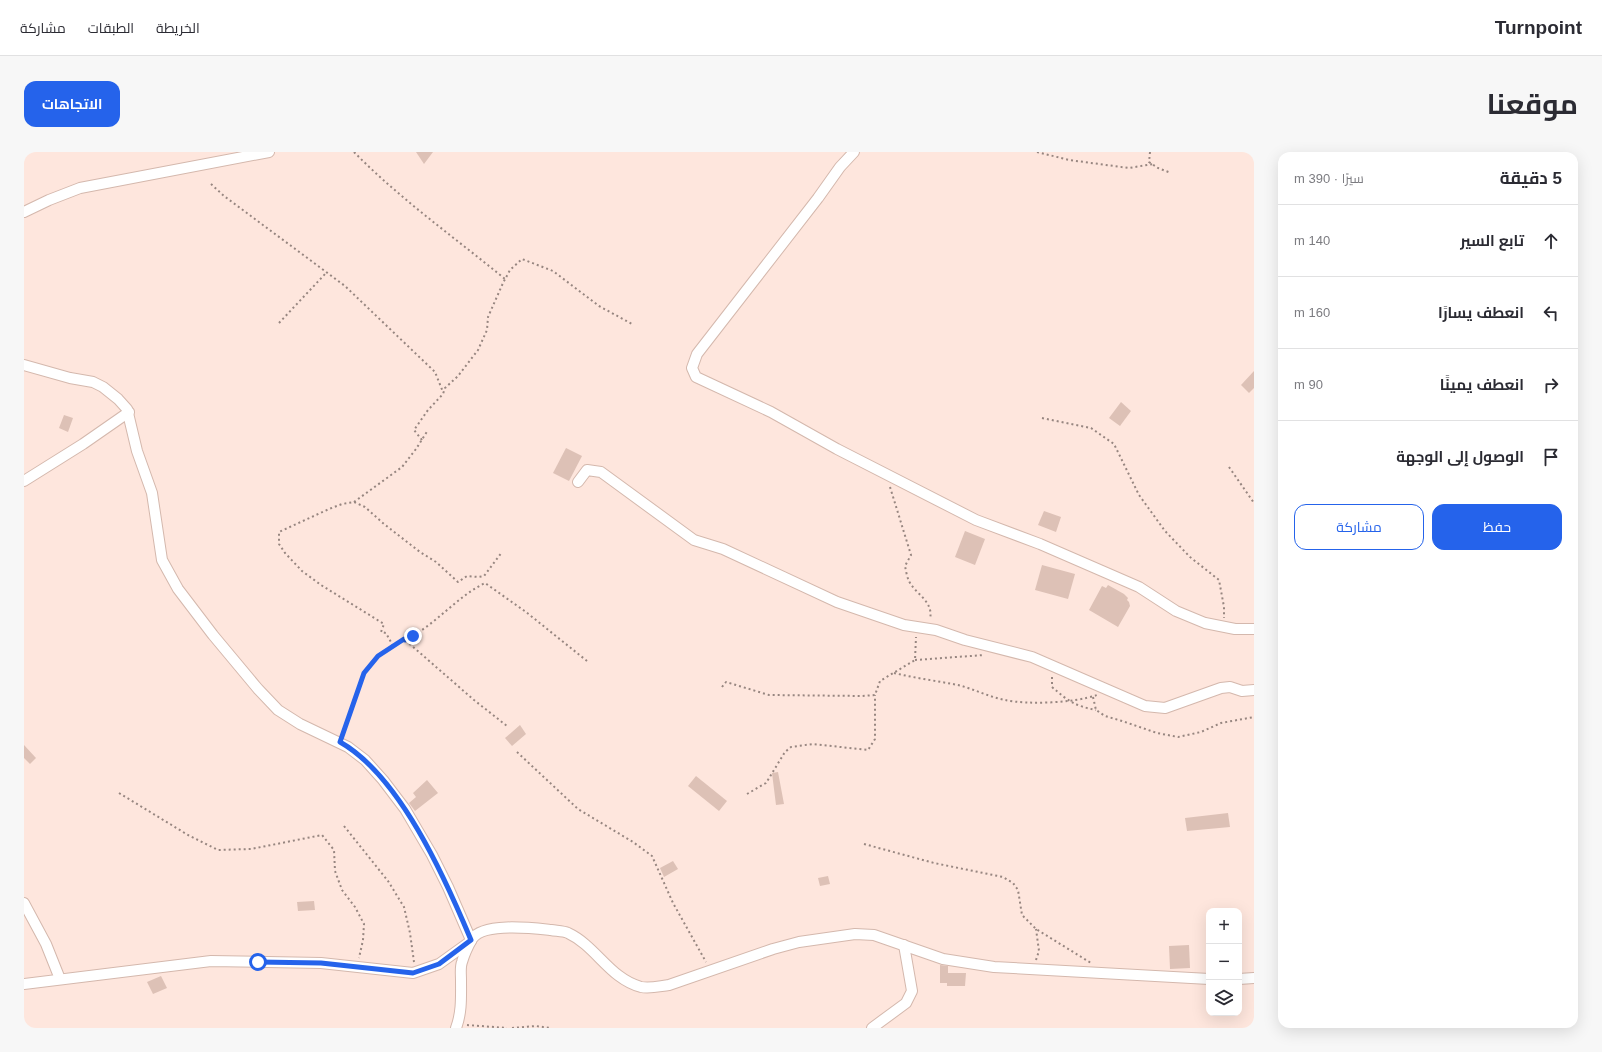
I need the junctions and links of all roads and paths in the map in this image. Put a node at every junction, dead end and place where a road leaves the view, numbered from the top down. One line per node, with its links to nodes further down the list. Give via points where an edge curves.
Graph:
1 (269, 152): 9 (street, via 80,188)
2 (354, 152): 11 (path, via 404,198)
3 (854, 152): 21 (street, via 696,354 692,368 696,377 765,409)
4 (1037, 152): 6 (path, via 1069,160 1129,168)
5 (1150, 152): 6 (path, via 1149,162)
6 (1153, 164): 7 (path)
7 (1171, 173)
8 (211, 184): 10 (path)
9 (24, 212)
10 (326, 272): 12 (path); 15 (path, via 345,286 435,372)
11 (505, 279): 13 (path, via 510,270 522,259 553,271 614,316); 15 (path, via 488,318 487,330 478,350 445,388)
12 (279, 323)
13 (632, 324)
14 (24, 365): 16 (street, via 93,382 118,399)
15 (443, 394): 19 (path, via 414,430)
16 (128, 412): 22 (street); 46 (street, via 137,452 152,493 162,560 178,589 213,635 278,710 300,724)
17 (1042, 418): 27 (path, via 1091,428 1114,444 1140,495 1165,531 1190,557 1219,580 1224,607)
18 (428, 430): 19 (path)
19 (422, 440): 24 (path, via 402,467)
20 (1229, 467): 25 (path)
21 (890, 475): 27 (street, via 976,520 1040,544 1138,587 1176,611 1205,623); 28 (path, via 890,491 911,555 905,566 909,582 922,596 931,613 929,622)
22 (24, 481)
23 (578, 482): 28 (street, via 587,470 601,472 694,540 723,549 837,602 904,625)
24 (354, 502): 26 (path, via 365,507 458,582 467,576 484,576); 31 (path, via 329,509 279,532 279,544 302,571 384,624 381,632 386,633)
25 (1254, 503)
26 (502, 552)
27 (1223, 627): 29 (street)
28 (921, 628): 33 (path, via 916,633); 35 (street, via 1032,657)
29 (1254, 629)
30 (405, 640): 31 (path); 34 (path, via 421,633 460,599 485,583); 45 (path)
31 (393, 646): 46 (path, via 378,656 364,673)
32 (986, 655): 33 (path)
33 (915, 660): 36 (path)
34 (587, 661)
35 (1051, 666): 39 (street); 42 (path, via 1052,687)
36 (894, 673): 40 (path, via 880,681); 42 (path, via 959,686 1006,700 1043,703)
37 (722, 687): 40 (path, via 726,682 769,694)
38 (1254, 690): 39 (street, via 1242,691 1230,686 1160,709 1145,706)
39 (1110, 691): 41 (path)
40 (874, 695): 49 (path, via 875,739 868,750 813,744 792,747 785,752 766,783)
41 (1093, 697): 42 (path); 43 (path)
42 (1068, 701): 43 (path)
43 (1096, 710): 44 (path, via 1105,716 1178,737 1202,732 1221,723)
44 (1254, 717)
45 (507, 726)
46 (340, 742): 54 (street, via 356,752 376,771 405,809 448,886)
47 (517, 752): 58 (path, via 578,809 652,856 673,904)
48 (119, 793): 56 (path, via 218,850 250,849 322,836 334,850 335,871 342,890 364,924 364,940)
49 (747, 794)
50 (344, 826): 59 (path, via 388,881 404,907)
51 (864, 844): 53 (path, via 934,863 1003,877 1013,883 1018,890 1022,915)
52 (24, 903): 63 (street, via 46,944)
53 (1036, 928): 57 (path, via 1040,951 1037,958); 60 (path, via 1091,962)
54 (471, 940): 58 (street, via 475,935 500,927 567,932 587,945 616,974 642,987 668,985); 59 (street, via 439,964); 66 (street, via 462,963 461,1007)
55 (904, 945): 57 (street, via 943,959 994,967); 58 (street, via 874,935 855,934 799,942); 70 (street, via 912,991 906,1003)
56 (356, 966): 59 (street, via 413,973); 63 (street, via 211,961)
57 (1026, 968): 60 (street)
58 (710, 970)
59 (417, 971)
60 (1095, 972): 64 (street)
61 (1242, 978): 62 (street)
62 (1254, 978)
63 (60, 979): 65 (street)
64 (1206, 979)
65 (24, 984)
66 (457, 1026): 67 (path)
67 (507, 1028)
68 (512, 1028): 69 (path)
69 (550, 1028)
70 (872, 1028)

